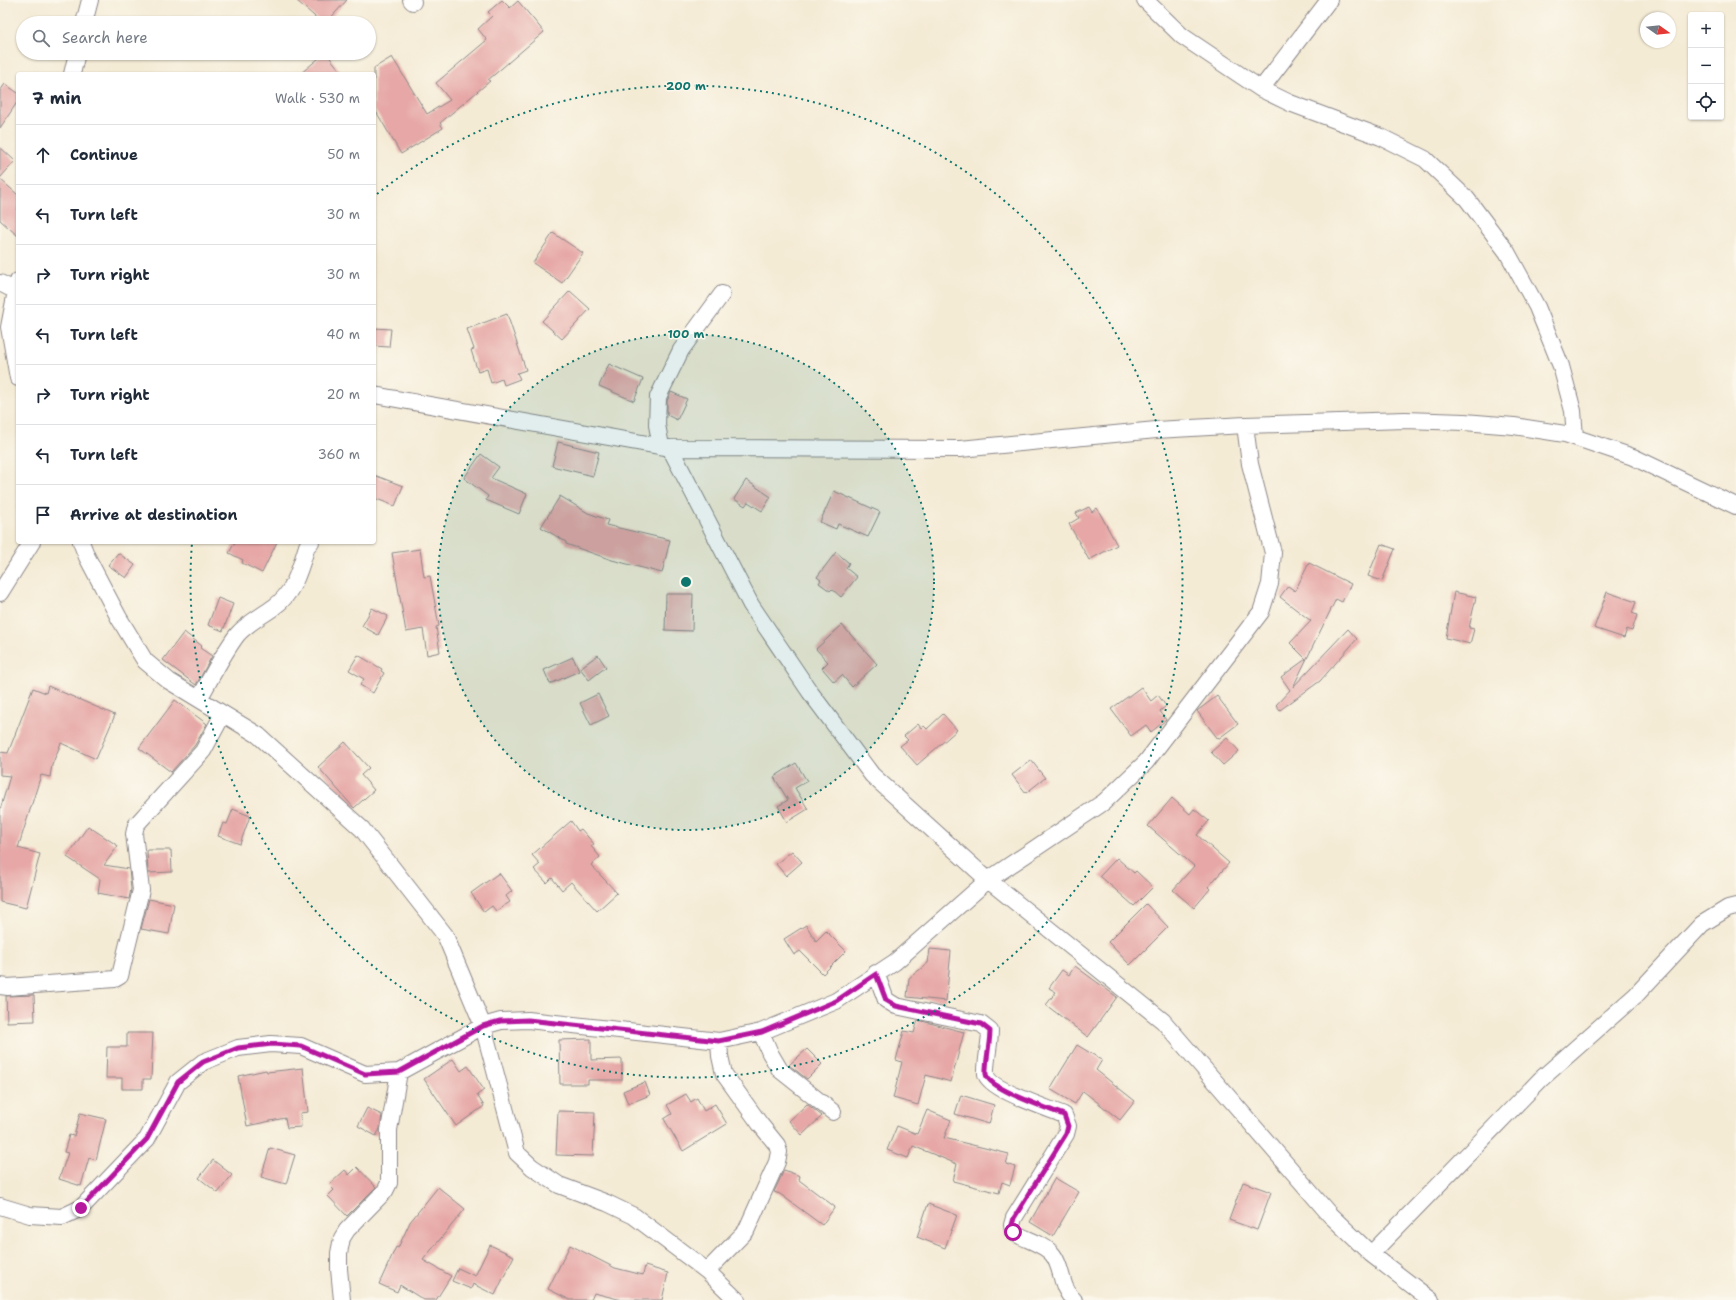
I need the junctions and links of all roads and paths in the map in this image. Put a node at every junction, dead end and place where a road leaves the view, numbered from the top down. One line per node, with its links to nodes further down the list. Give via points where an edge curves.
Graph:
1 (90, 0): 4 (street)
2 (1329, 0): 7 (street)
3 (1148, 1): 7 (street, via 1182,36)
4 (86, 16)
5 (75, 60): 6 (street)
6 (72, 72)
7 (1261, 89): 15 (street, via 1290,103 1381,136 1425,159 1467,199 1507,252 1537,307 1561,366 1573,412)
8 (0, 283): 9 (street)
9 (16, 288)
10 (16, 293): 12 (street, via 9,327)
11 (722, 294): 16 (street, via 681,350 658,396 657,425)
12 (16, 367)
13 (376, 396): 16 (street)
14 (1245, 425): 15 (street, via 1404,420 1464,422 1514,426); 16 (street, via 1156,430 960,450); 24 (street, via 1250,464 1273,553 1270,584 1261,612 1146,762 1104,802)
15 (1575, 437): 17 (street, via 1633,457)
16 (665, 447): 24 (street, via 751,605 872,775)
17 (1736, 506)
18 (31, 544): 21 (street)
19 (83, 544): 22 (street, via 119,618 145,661 169,681)
20 (309, 544): 22 (street, via 295,581 287,594 238,634)
21 (0, 593)
22 (199, 699): 23 (street)
23 (223, 714): 27 (street, via 203,751 136,825 134,834 141,890 120,976 115,979); 28 (street, via 258,735 362,829 445,935)
24 (988, 880): 26 (street, via 895,962); 34 (street, via 1163,1021 1330,1215)
25 (1736, 906): 34 (street, via 1702,924 1636,995 1541,1079)
26 (876, 974): 29 (street, via 836,1001); 38 (street, via 886,1000 896,1006 981,1024 990,1031 986,1075 992,1083 1002,1090 1064,1115 1068,1126 1066,1134 1012,1225 1013,1232 1046,1248 1053,1256 1061,1279)
27 (0, 986)
28 (483, 1026): 30 (street, via 500,1021 528,1020); 31 (street); 35 (street, via 518,1153 532,1167 559,1184 634,1216)
29 (762, 1032): 30 (street); 32 (street, via 780,1070)
30 (719, 1041): 35 (street, via 724,1074 777,1145 779,1152 777,1162 746,1231)
31 (399, 1072): 33 (street, via 365,1074 301,1046 272,1044 238,1048 203,1062 178,1082 147,1139 81,1208 62,1217 30,1215); 36 (street, via 389,1130 389,1183 385,1191 342,1238 339,1253)
32 (833, 1112)
33 (0, 1206)
34 (1371, 1254): 39 (street)
35 (707, 1271): 37 (street)
36 (342, 1300)
37 (736, 1300)
38 (1074, 1300)
39 (1431, 1300)

